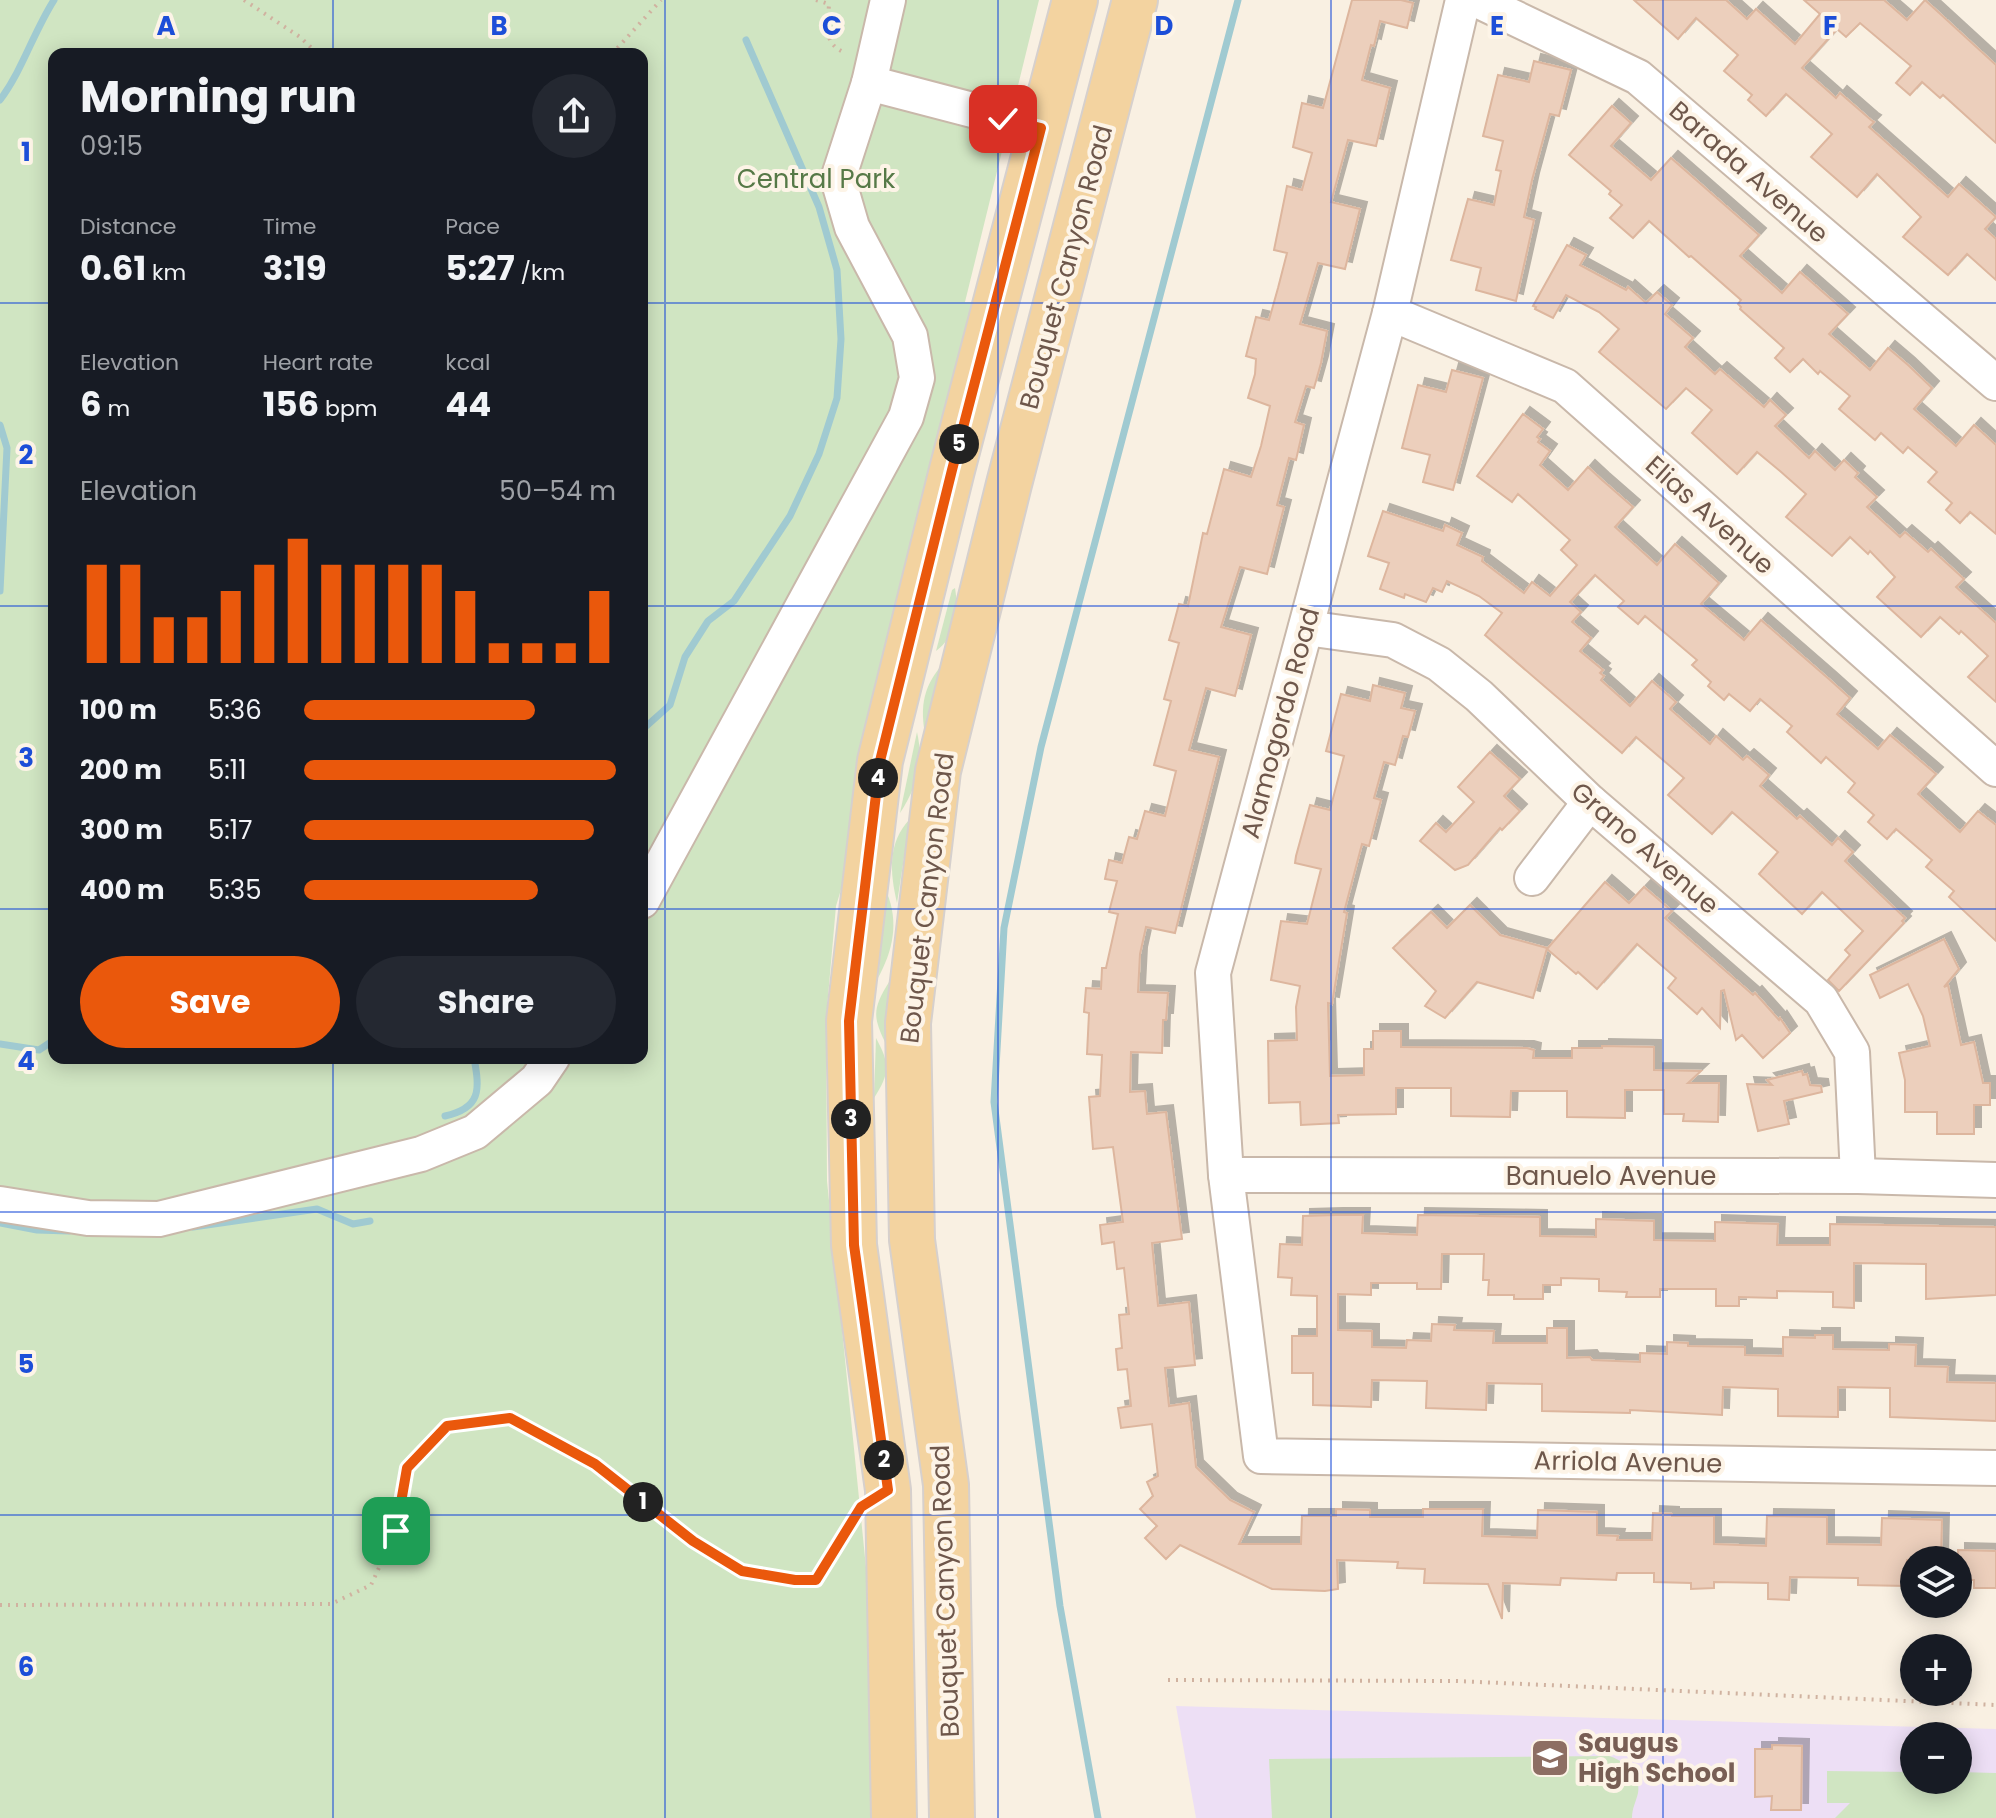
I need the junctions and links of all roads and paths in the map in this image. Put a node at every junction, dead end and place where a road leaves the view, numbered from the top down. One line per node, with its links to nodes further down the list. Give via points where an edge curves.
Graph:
1 (244, 0): 8 (path)
2 (661, 0): 9 (path)
3 (888, 0): 10 (street)
4 (1075, 0): 11 (main road, Bouquet Canyon Road)
5 (1135, 0): 12 (main road, Bouquet Canyon Road)
6 (1463, 0): 13 (street, Alamogordo Road)
7 (1477, 0): 14 (street, Barada Avenue, via 1638,77)
8 (312, 48)
9 (617, 48)
10 (869, 83): 11 (street); 19 (street, via 838,179 852,227 910,336 917,378 906,417)
11 (1041, 128): 12 (main road); 27 (main road, Bouquet Canyon Road, via 880,761 849,1021 854,1245)
12 (1098, 143): 32 (main road, Bouquet Canyon Road, via 938,771 908,1023 912,1240 946,1485)
13 (1390, 313): 15 (street, Alamogordo Road); 16 (street, Elias Avenue, via 1565,386)
14 (1996, 383)
15 (1306, 628): 17 (street, Grano Avenue, via 1393,640 1439,664); 21 (street, Alamogordo Road, via 1213,973)
16 (1996, 769)
17 (1590, 802): 18 (street); 22 (street, Grano Avenue, via 1821,1000 1852,1052)
18 (1532, 878)
19 (648, 890)
20 (548, 1064): 24 (street, via 537,1080 475,1132 421,1154 159,1219 88,1218)
21 (1226, 1175): 22 (street, Banuelo Avenue); 25 (street, Alamogordo Road)
22 (1858, 1176): 23 (street, Banuelo Avenue)
23 (1996, 1180)
24 (0, 1204)
25 (1261, 1456): 26 (street, Arriola Avenue)
26 (1996, 1468)
27 (888, 1490): 28 (path, via 861,1507 816,1580 795,1580 742,1571 693,1541 595,1464 510,1418 447,1426 407,1468 396,1531 371,1585 331,1604); 31 (main road, Bouquet Canyon Road)
28 (0, 1605)
29 (1168, 1680): 30 (path, via 1456,1681)
30 (1996, 1705)
31 (894, 1818)
32 (952, 1818)

